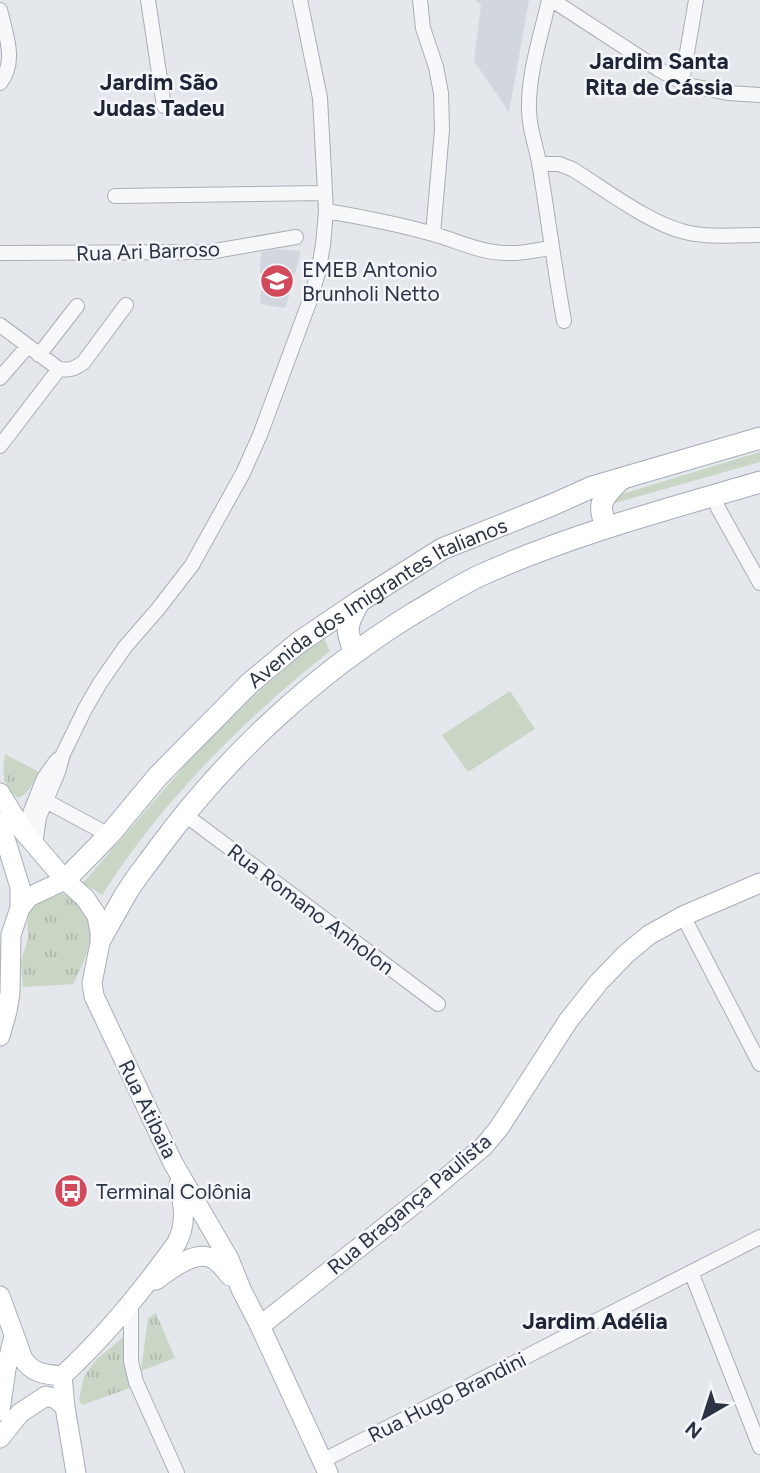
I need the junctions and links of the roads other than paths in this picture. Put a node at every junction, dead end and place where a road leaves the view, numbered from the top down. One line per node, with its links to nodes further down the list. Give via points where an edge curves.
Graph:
1 (148, 0): 10 (street)
2 (300, 0): 12 (street, via 320,98)
3 (420, 0): 15 (street, via 441,93)
4 (550, 0): 7 (street); 11 (street, via 530,81 531,132)
5 (696, 0): 7 (street)
6 (0, 10): 8 (street, via 10,64)
7 (682, 82): 9 (street)
8 (0, 83)
9 (760, 95)
10 (164, 106)
11 (539, 164): 16 (street, via 572,169 648,217 686,233); 18 (street)
12 (325, 193): 13 (street); 14 (street)
13 (115, 196)
14 (326, 211): 15 (street); 36 (street, via 310,300 243,473 179,583 100,682)
15 (433, 234): 18 (street, via 496,252)
16 (760, 234)
17 (296, 237): 19 (street, Rua Ari Barroso, via 209,252)
18 (551, 248): 22 (street)
19 (0, 253)
20 (126, 305): 25 (street, via 83,363)
21 (76, 306): 24 (street)
22 (565, 321)
23 (0, 325): 24 (street)
24 (33, 350): 25 (street); 26 (street)
25 (59, 369): 28 (street)
26 (0, 378)
27 (760, 438): 29 (main road, Avenida dos Imigrantes Italianos)
28 (0, 446)
29 (621, 479): 32 (main road, via 602,501); 34 (main road, Avenida dos Imigrantes Italianos, via 592,486 442,549)
30 (760, 482): 31 (main road, Avenida dos Imigrantes Italianos)
31 (714, 495): 32 (main road, Avenida dos Imigrantes Italianos); 33 (street)
32 (607, 527): 35 (main road, Avenida dos Imigrantes Italianos, via 475,578)
33 (760, 583)
34 (360, 601): 35 (main road, via 348,626); 41 (main road, Avenida dos Imigrantes Italianos, via 250,683 158,776)
35 (355, 652): 39 (main road, Avenida dos Imigrantes Italianos, via 256,737)
36 (63, 754): 38 (street); 42 (street, via 44,778)
37 (0, 793): 42 (main road, Rua Atibaia)
38 (46, 801): 41 (street); 42 (street)
39 (184, 814): 49 (main road, Avenida dos Imigrantes Italianos, via 128,891); 50 (street, Rua Romano Anholon)
40 (0, 822): 45 (main road)
41 (109, 835): 43 (main road, Avenida dos Imigrantes Italianos)
42 (29, 838): 43 (main road, Rua Atibaia); 45 (main road)
43 (65, 880): 46 (main road, via 29,897); 49 (main road, Rua Atibaia, via 93,909)
44 (760, 883): 47 (main road, Rua Bragança Paulista)
45 (20, 887): 46 (main road)
46 (20, 908): 48 (main road)
47 (683, 916): 52 (street); 59 (main road, Rua Bragança Paulista, via 649,935 598,982 484,1146)
48 (5, 933): 51 (main road, via 10,993)
49 (101, 938): 53 (main road, Rua Atibaia, via 92,983 94,996)
50 (439, 1004)
51 (0, 1036)
52 (760, 1064)
53 (173, 1163): 56 (main road, Rua Atibaia, via 218,1238); 58 (main road, via 183,1211 182,1234)
54 (760, 1237): 55 (street, Rua Hugo Brandini)
55 (691, 1272): 65 (street); 66 (street, Rua Hugo Brandini)
56 (241, 1289): 58 (main road, via 217,1261 200,1256 172,1268); 59 (main road, Rua Atibaia)
57 (0, 1296): 60 (main road)
58 (136, 1297): 61 (main road); 68 (street, via 131,1361)
59 (260, 1326): 66 (main road, Rua Atibaia)
60 (15, 1335): 61 (main road, via 27,1366 40,1374); 63 (main road)
61 (62, 1376): 62 (main road)
62 (65, 1407): 64 (main road, via 46,1396 20,1413); 67 (main road)
63 (0, 1411)
64 (0, 1438)
65 (760, 1447)
66 (325, 1467)
67 (76, 1473)
68 (177, 1473)

